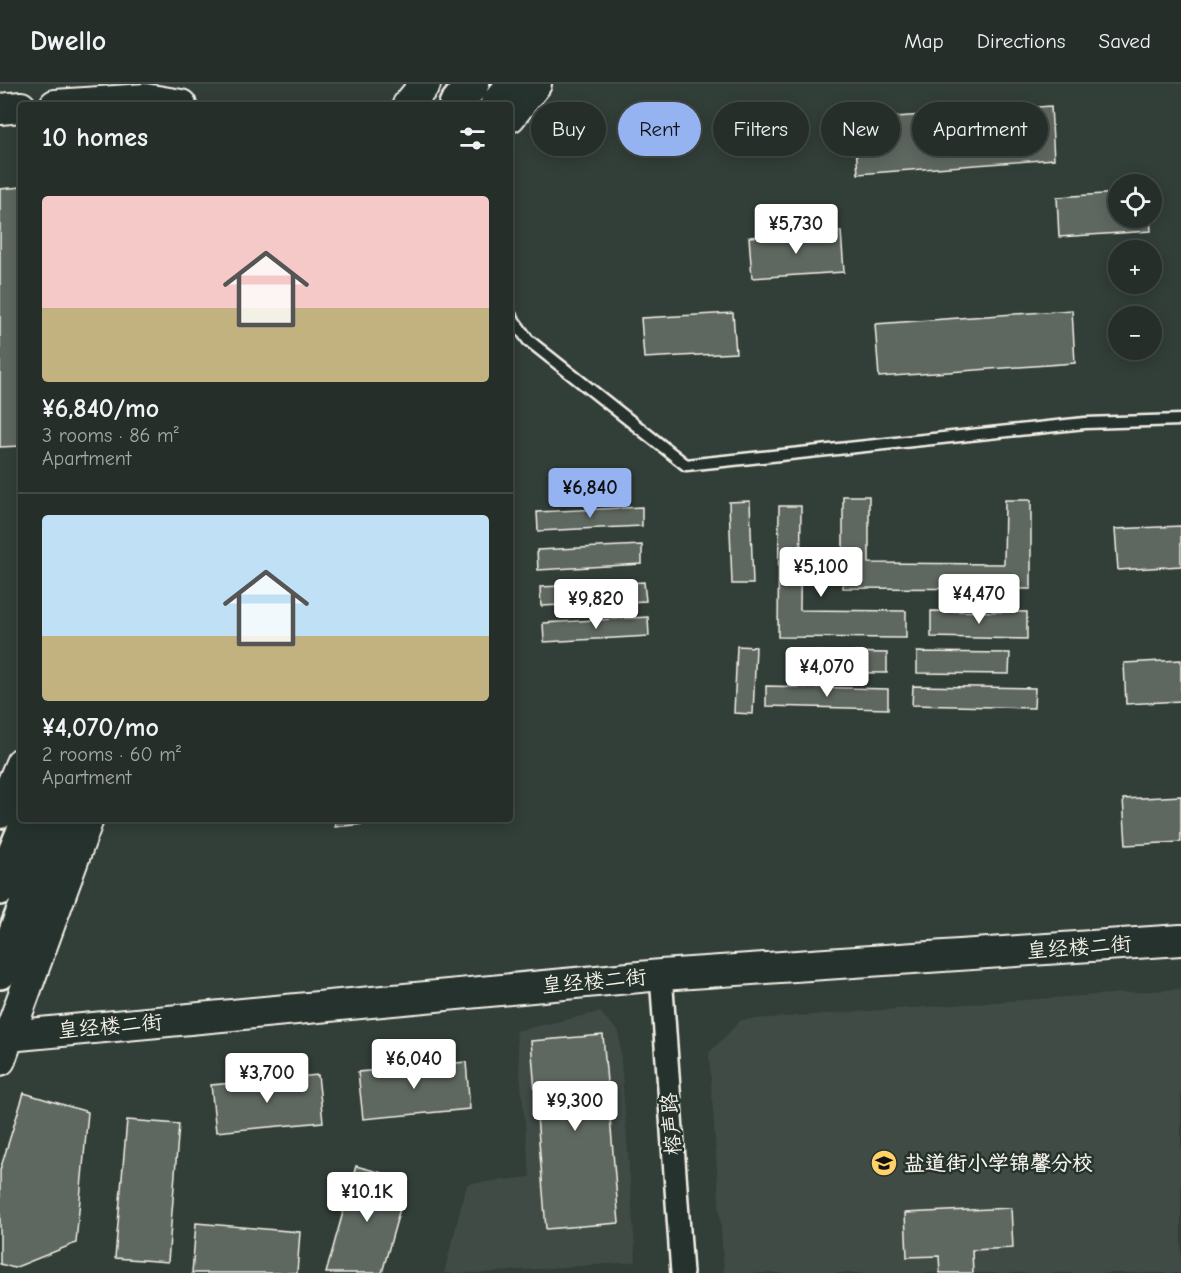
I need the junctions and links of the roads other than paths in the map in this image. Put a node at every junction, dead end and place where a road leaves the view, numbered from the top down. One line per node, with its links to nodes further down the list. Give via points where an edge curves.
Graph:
1 (425, 84): 7 (street)
2 (472, 84): 8 (main road)
3 (514, 84): 9 (main road)
4 (536, 84): 12 (street)
5 (100, 102): 6 (street)
6 (163, 102)
7 (410, 102)
8 (458, 102)
9 (499, 102)
10 (18, 107): 11 (street)
11 (0, 109)
12 (513, 113)
13 (513, 319): 14 (lane, via 528,340 686,465 1085,423)
14 (1181, 420)
15 (18, 769): 16 (street)
16 (0, 813)
17 (27, 822): 20 (main road)
18 (59, 822): 22 (main road)
19 (87, 822): 24 (street)
20 (0, 888)
21 (1181, 940): 23 (street, 皇经楼二街)
22 (0, 972)
23 (661, 975): 24 (street, 皇经楼二街); 25 (street, 榕声路)
24 (4, 1048)
25 (681, 1273)

